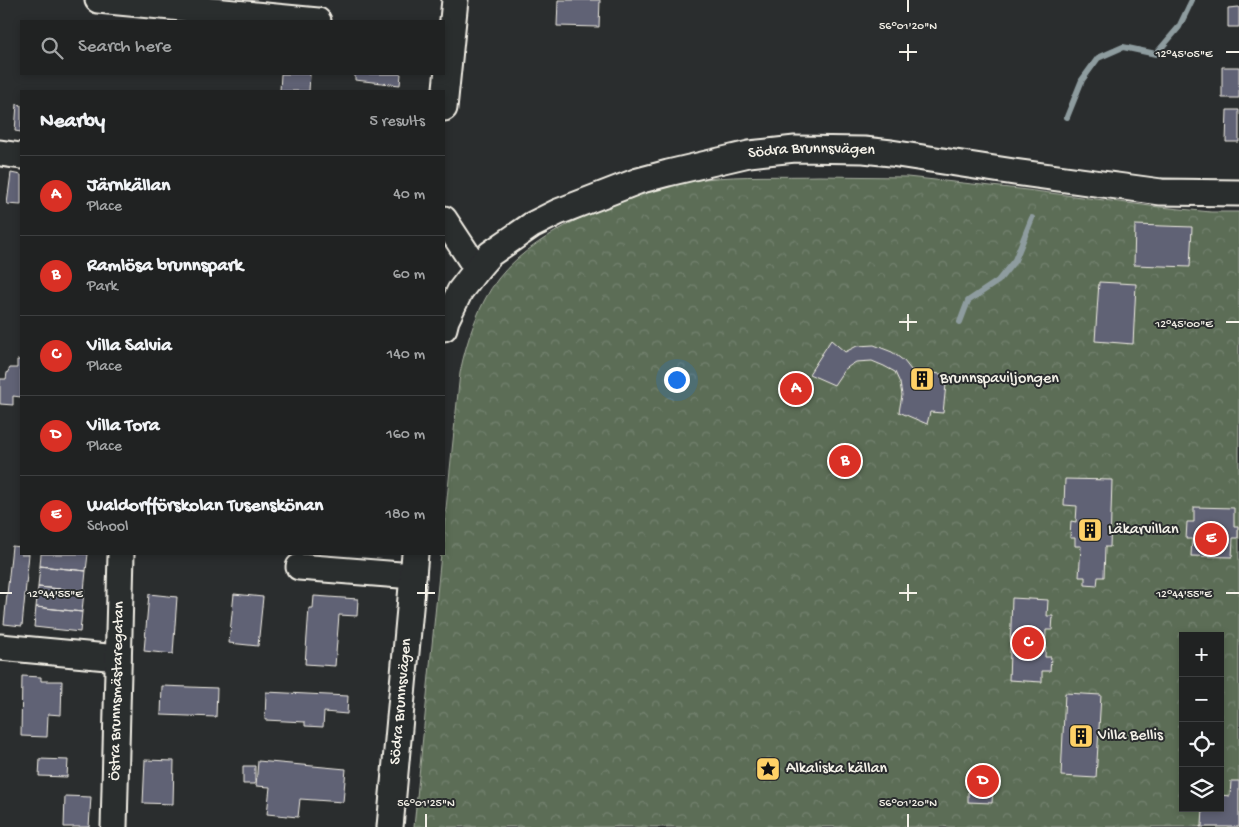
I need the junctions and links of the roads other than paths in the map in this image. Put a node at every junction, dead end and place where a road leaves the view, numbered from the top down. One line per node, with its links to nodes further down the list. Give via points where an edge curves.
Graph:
1 (98, 0): 3 (street)
2 (455, 0): 4 (street)
3 (308, 20)
4 (447, 34): 5 (street)
5 (445, 90)
6 (0, 153): 7 (street)
7 (20, 156)
8 (1239, 193): 10 (street, Södra Brunnsvägen, via 1161,192 864,150 772,150 638,181 558,212 532,225 490,254)
9 (445, 221): 10 (street)
10 (476, 269): 11 (street, Södra Brunnsvägen, via 460,292)
11 (445, 324)
12 (121, 555): 16 (street, Östra Brunnsmästaregatan)
13 (414, 565): 14 (street, Södra Brunnsvägen); 18 (street, Södra Brunnsvägen)
14 (299, 567)
15 (0, 647): 16 (street)
16 (118, 658): 17 (street, Östra Brunnsmästaregatan)
17 (114, 827)
18 (390, 827)

